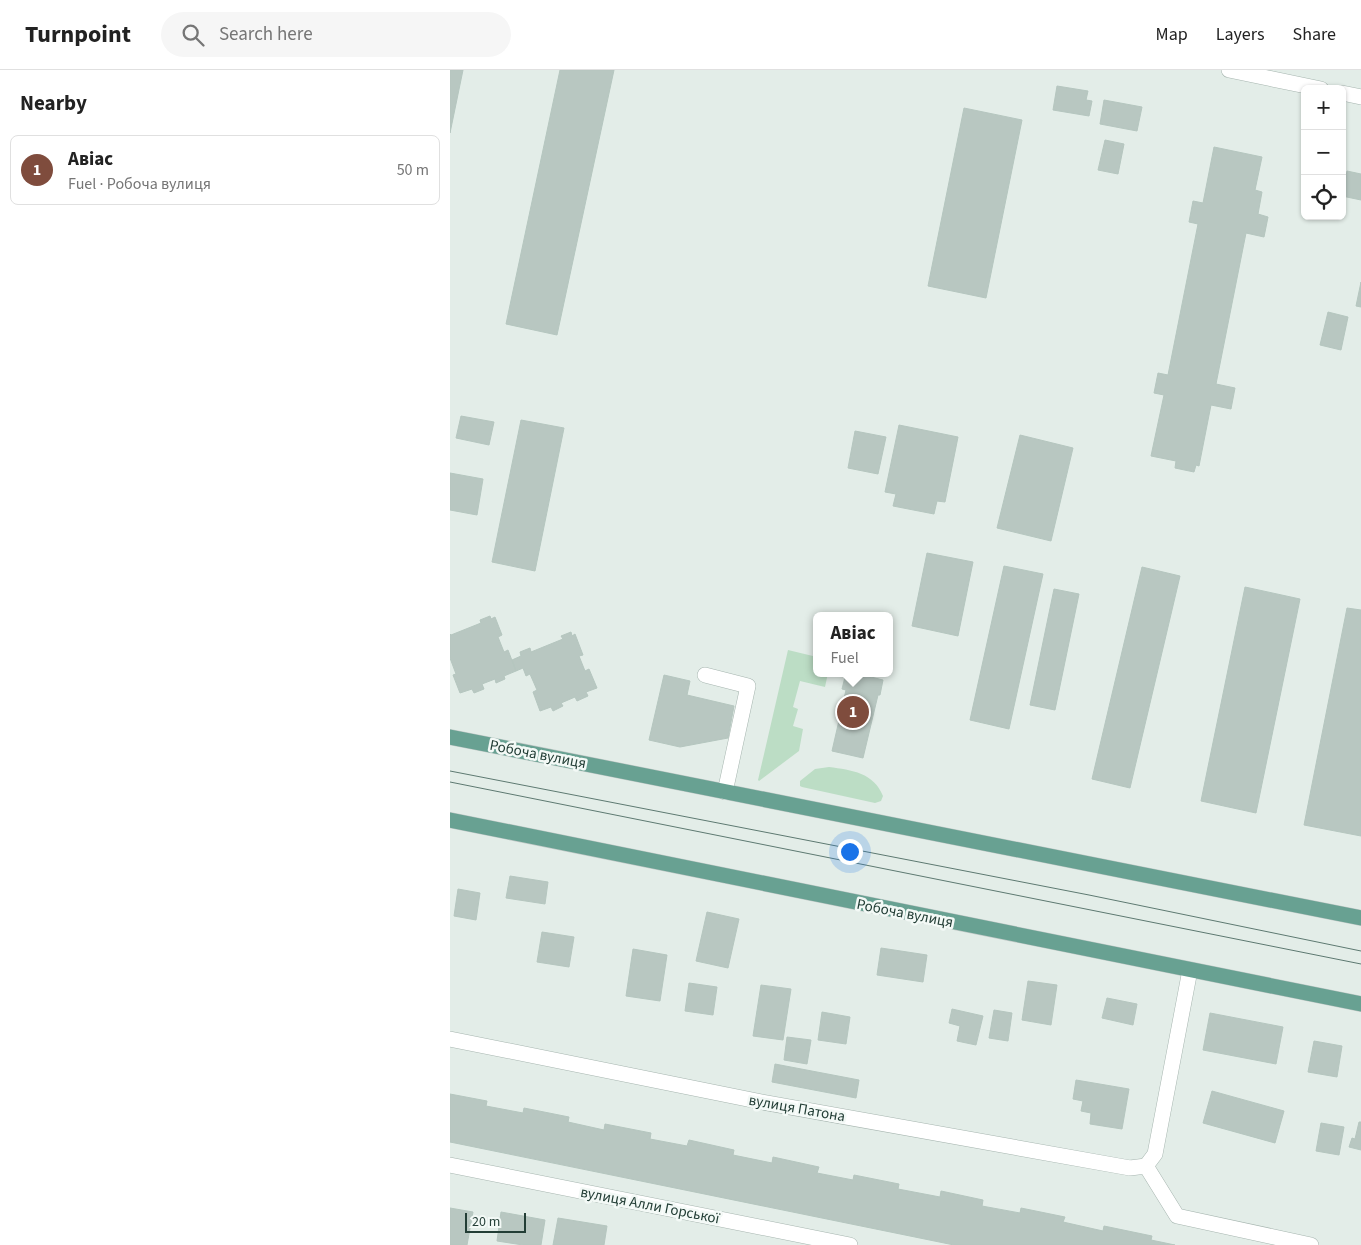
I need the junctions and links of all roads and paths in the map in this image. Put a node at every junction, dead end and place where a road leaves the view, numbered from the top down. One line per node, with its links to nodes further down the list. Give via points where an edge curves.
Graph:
1 (1229, 70): 2 (street)
2 (1302, 85)
3 (1346, 94): 4 (street)
4 (1361, 97)
5 (705, 675): 7 (street, via 748,686)
6 (450, 737): 7 (main road, Робоча вулиця)
7 (725, 792): 9 (main road, Робоча вулиця)
8 (450, 820): 10 (main road, Робоча вулиця)
9 (1361, 918)
10 (1190, 970): 11 (main road, Робоча вулиця); 14 (street, via 1155,1154)
11 (1361, 1004)
12 (450, 1039): 14 (street, вулиця Патона, via 762,1102 1130,1168)
13 (450, 1164): 15 (street, вулиця Алли Горської)
14 (1146, 1166): 16 (street, via 1177,1216)
15 (850, 1245)
16 (1311, 1245)

